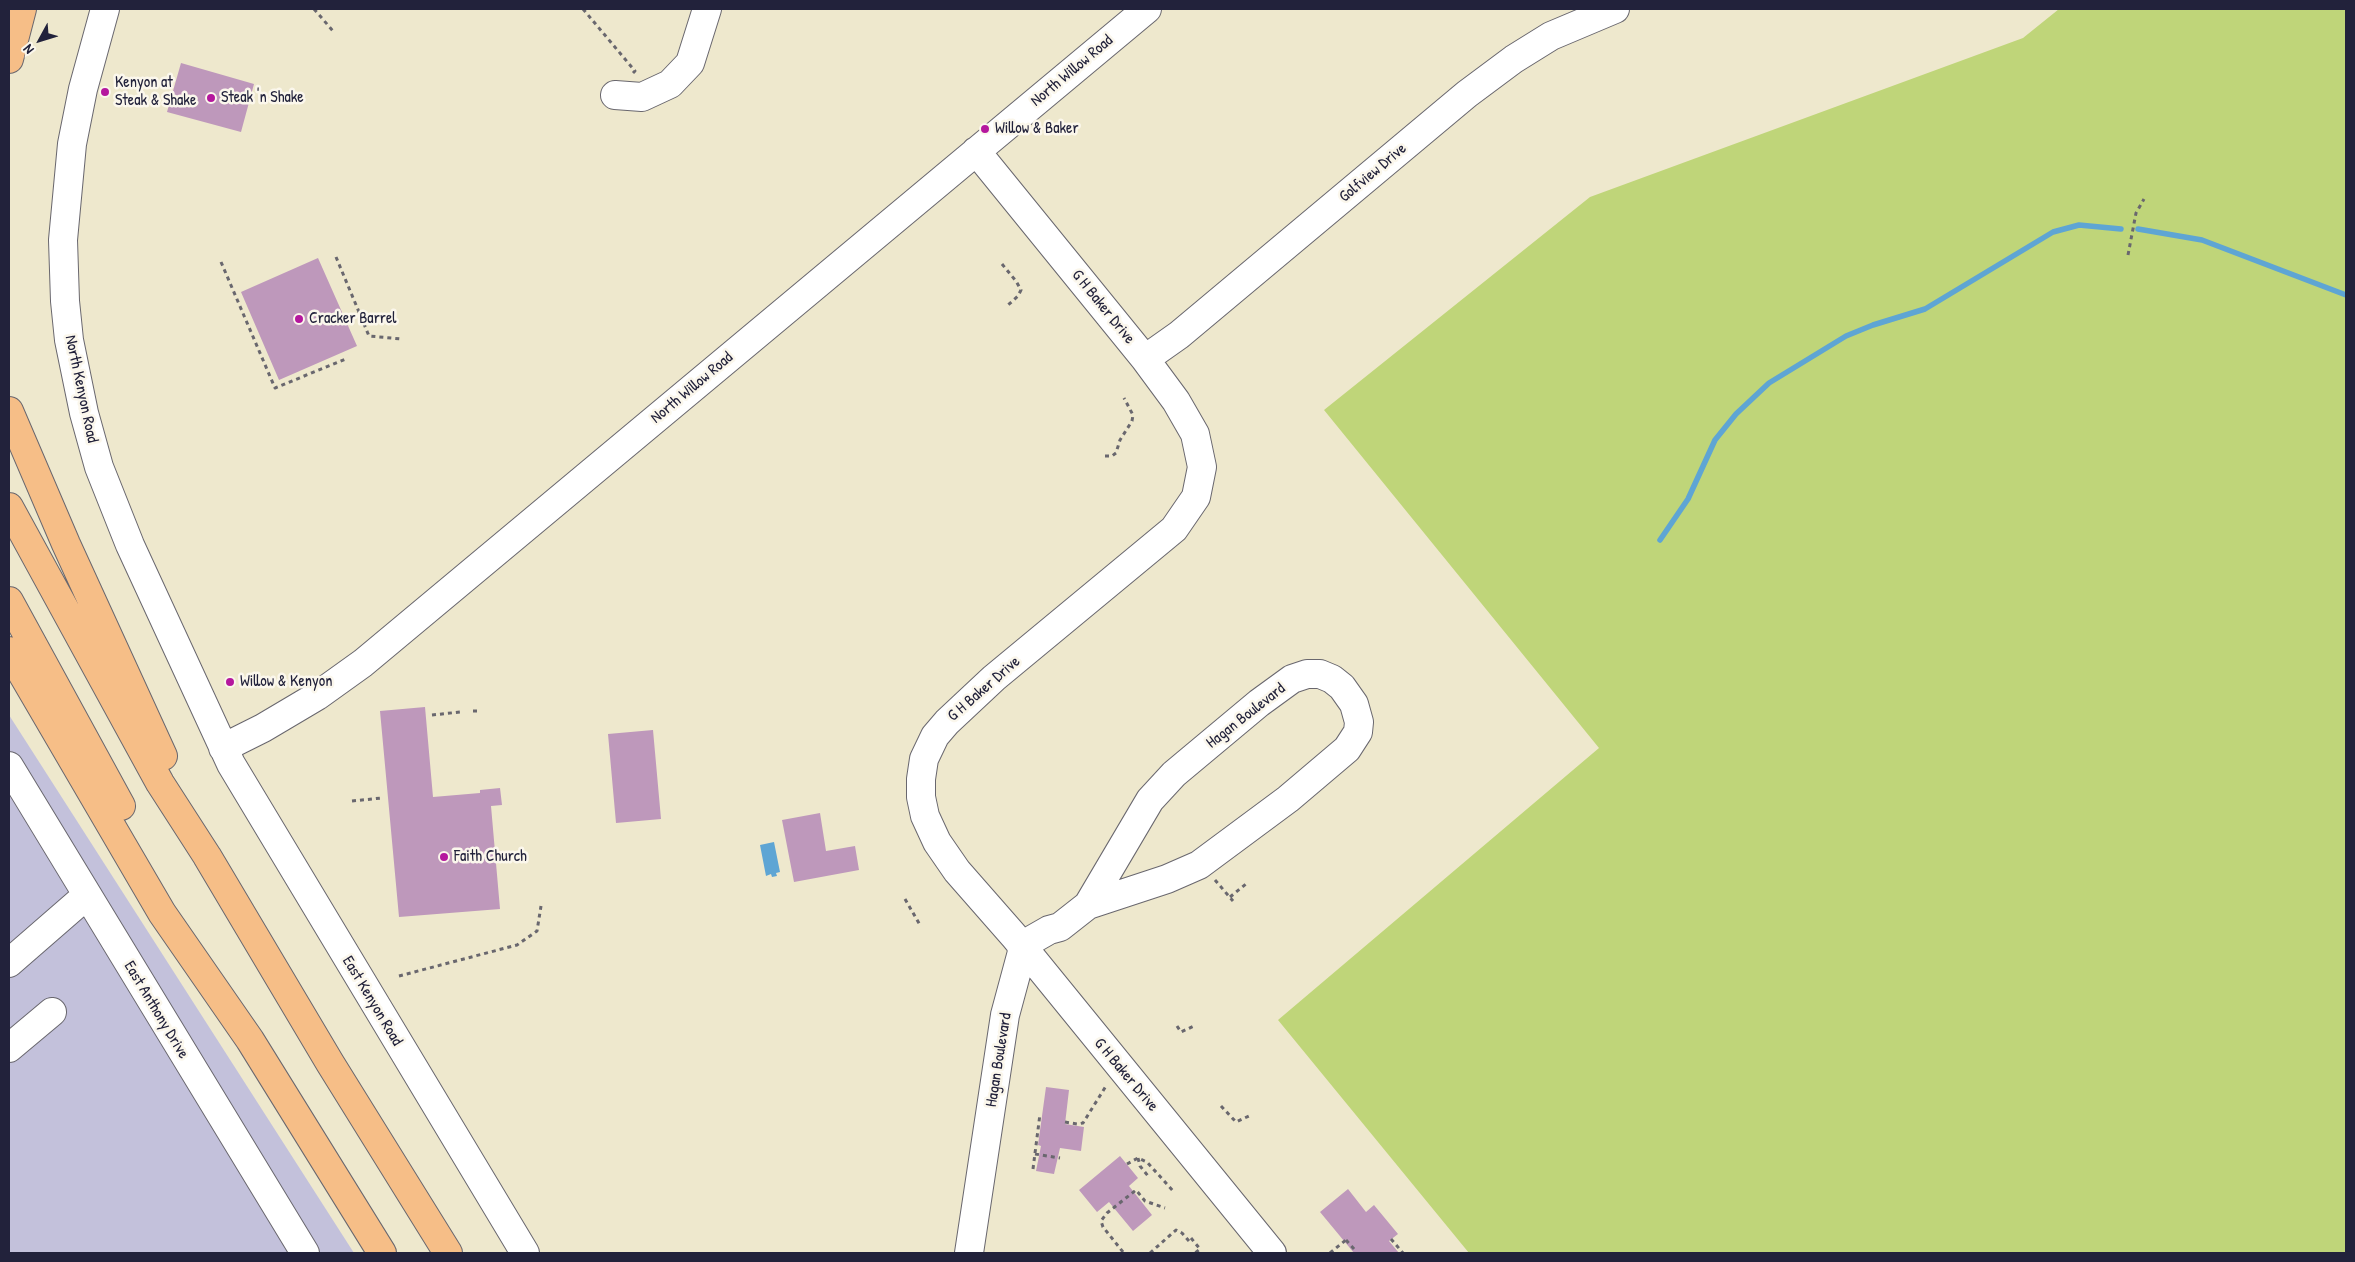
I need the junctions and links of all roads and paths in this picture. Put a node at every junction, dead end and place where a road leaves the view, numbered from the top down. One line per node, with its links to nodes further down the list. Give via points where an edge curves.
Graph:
1 (22, 9): 9 (highway)
2 (105, 9): 31 (street, North Kenyon Road, via 83,89 67,182 63,240 69,340 98,467)
3 (314, 9): 8 (path)
4 (584, 9): 10 (path, via 635,71)
5 (707, 9): 10 (street, via 690,63 670,84 642,96)
6 (1147, 9): 11 (street, North Willow Road)
7 (1615, 9): 20 (street, Golfview Drive, via 1551,36 1474,88 1179,335)
8 (333, 32)
9 (9, 58)
10 (622, 85)
11 (976, 151): 20 (street, G H Baker Drive); 31 (street, North Willow Road, via 363,663 317,696)
12 (2144, 199): 13 (path, via 2136,213)
13 (2128, 255)
14 (336, 257): 18 (path, via 369,336)
15 (221, 262): 19 (path, via 275,388)
16 (1002, 264): 17 (path, via 1021,290)
17 (1007, 306)
18 (401, 339)
19 (348, 358)
20 (1145, 359): 43 (street, G H Baker Drive, via 1195,434 1202,467 1196,497 1174,529 1158,544 994,678 946,722 924,759 921,797 925,816 937,842 957,871)
21 (1124, 398): 23 (path, via 1133,415 1132,421 1116,453)
22 (9, 412): 35 (highway)
23 (1106, 456)
24 (9, 506): 35 (highway, via 160,783)
25 (9, 601): 49 (highway, via 102,774 210,961)
26 (9, 652): 49 (highway, via 162,912)
27 (473, 711): 28 (path)
28 (478, 711)
29 (460, 712): 30 (path)
30 (432, 715)
31 (223, 748): 70 (street, East Kenyon Road)
32 (9, 766): 37 (street, East Anthony Drive)
33 (382, 798): 34 (path)
34 (352, 801)
35 (207, 856): 69 (highway)
36 (1246, 884): 38 (path)
37 (86, 896): 44 (street); 67 (street, East Anthony Drive)
38 (1230, 897)
39 (905, 899): 42 (path)
40 (1088, 905): 40 (street, Hagan Boulevard, via 1199,865 1288,799 1347,749 1358,732 1359,722 1354,704 1342,687 1320,674 1292,679 1174,774 1148,803); 43 (street, Hagan Boulevard, via 1060,927)
41 (542, 906): 45 (path, via 537,931 516,945)
42 (920, 924)
43 (1021, 946): 51 (street, G H Baker Drive); 71 (street, Hagan Boulevard, via 1005,1015)
44 (9, 963)
45 (399, 976)
46 (52, 1012): 50 (street)
47 (1196, 1025): 48 (path, via 1181,1032)
48 (1177, 1026)
49 (250, 1040): 68 (highway)
50 (9, 1048)
51 (1118, 1066): 55 (path, via 1083,1122); 74 (street, G H Baker Drive)
52 (1222, 1106): 54 (path, via 1236,1122)
53 (1040, 1114): 56 (path)
54 (1250, 1115)
55 (1065, 1122)
56 (1035, 1154): 57 (path); 60 (path)
57 (1060, 1158)
58 (1138, 1158): 59 (path); 61 (path); 62 (path, via 1150,1164)
59 (1127, 1164)
60 (1033, 1169)
61 (1148, 1176)
62 (1174, 1192)
63 (1165, 1208): 66 (path, via 1145,1201 1136,1190 1107,1213 1101,1221 1103,1228)
64 (1391, 1239): 76 (path)
65 (1354, 1250): 75 (path, via 1346,1239)
66 (1122, 1252)
67 (305, 1253)
68 (382, 1253)
69 (448, 1253)
70 (524, 1253)
71 (969, 1253)
72 (1150, 1253): 73 (path, via 1176,1230 1200,1249)
73 (1195, 1253)
74 (1272, 1253)
75 (1330, 1253)
76 (1403, 1253)

